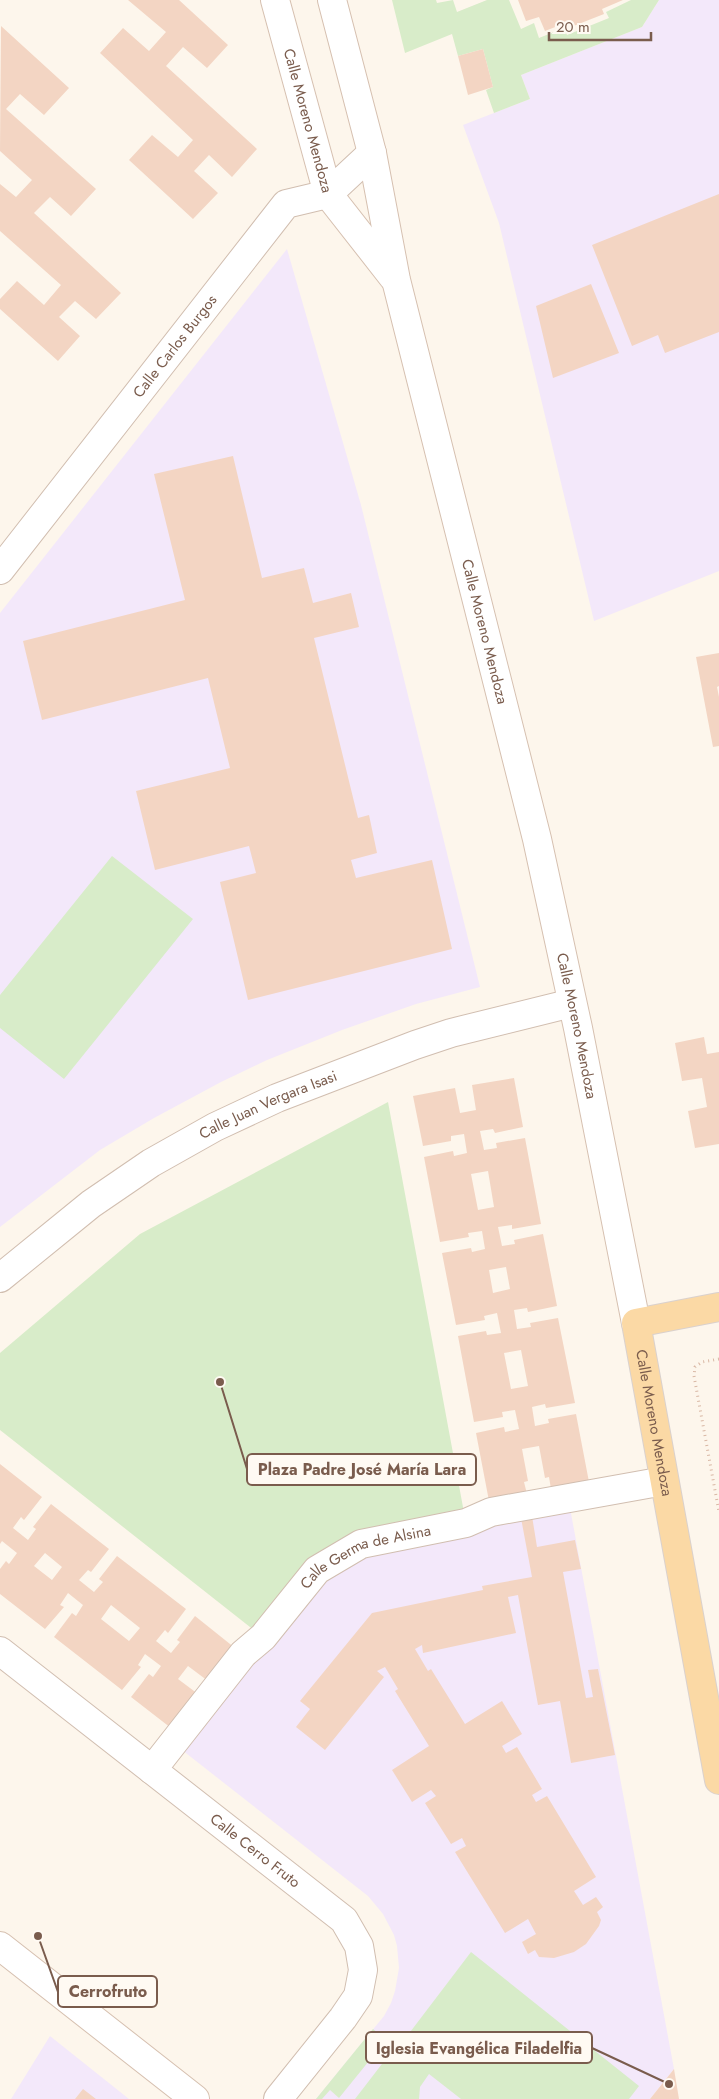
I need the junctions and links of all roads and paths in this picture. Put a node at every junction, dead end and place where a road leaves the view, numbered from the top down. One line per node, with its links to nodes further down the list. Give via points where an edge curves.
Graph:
1 (275, 0): 4 (street, Calle Moreno Mendoza)
2 (332, 0): 3 (street, Calle Moreno Mendoza)
3 (372, 152): 4 (street); 5 (street, Calle Moreno Mendoza)
4 (328, 194): 5 (street, Calle Moreno Mendoza); 6 (street, Calle Carlos Burgos, via 286,204)
5 (396, 280): 7 (street, Calle Moreno Mendoza, via 537,839)
6 (0, 570)
7 (572, 1003): 8 (street, Calle Juan Vergara Isasi, via 451,1033 259,1106 151,1163 91,1204); 10 (street, Calle Moreno Mendoza)
8 (0, 1278)
9 (719, 1307): 10 (main road)
10 (636, 1323): 12 (main road, Calle Moreno Mendoza)
11 (719, 1359): 13 (path, via 702,1362 695,1367 694,1376)
12 (664, 1481): 15 (street, Calle Germa de Alsina, via 491,1512 466,1523 361,1544 317,1570 264,1637 243,1654); 16 (main road, Calle Moreno Mendoza)
13 (719, 1512)
14 (0, 1651): 15 (street, Calle Cerro Fruto)
15 (152, 1770): 19 (street, Calle Cerro Fruto, via 344,1920 359,1946 363,1970 358,1996)
16 (719, 1780)
17 (0, 1946): 18 (street)
18 (195, 2099)
19 (278, 2099)

